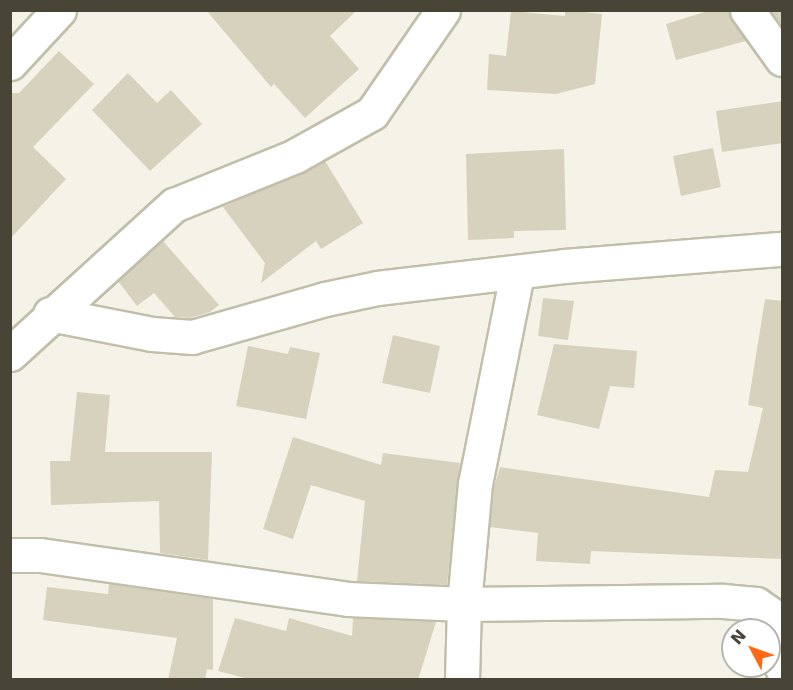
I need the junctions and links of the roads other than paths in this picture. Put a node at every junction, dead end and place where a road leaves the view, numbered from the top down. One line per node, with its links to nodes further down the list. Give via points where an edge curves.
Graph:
1 (59, 10): 5 (street)
2 (442, 10): 8 (street, via 372,113 295,156 174,204)
3 (747, 10): 4 (street)
4 (783, 59)
5 (10, 63)
6 (783, 249): 7 (street, via 564,266)
7 (517, 274): 8 (street, via 377,288 192,337 152,334); 11 (street, via 476,484)
8 (50, 314): 9 (street)
9 (10, 354)
10 (10, 555): 11 (street, via 40,555 348,599)
11 (464, 604): 12 (street, via 723,601 756,604); 15 (street)
12 (773, 618)
13 (781, 630): 14 (street)
14 (783, 668)
15 (462, 680)

